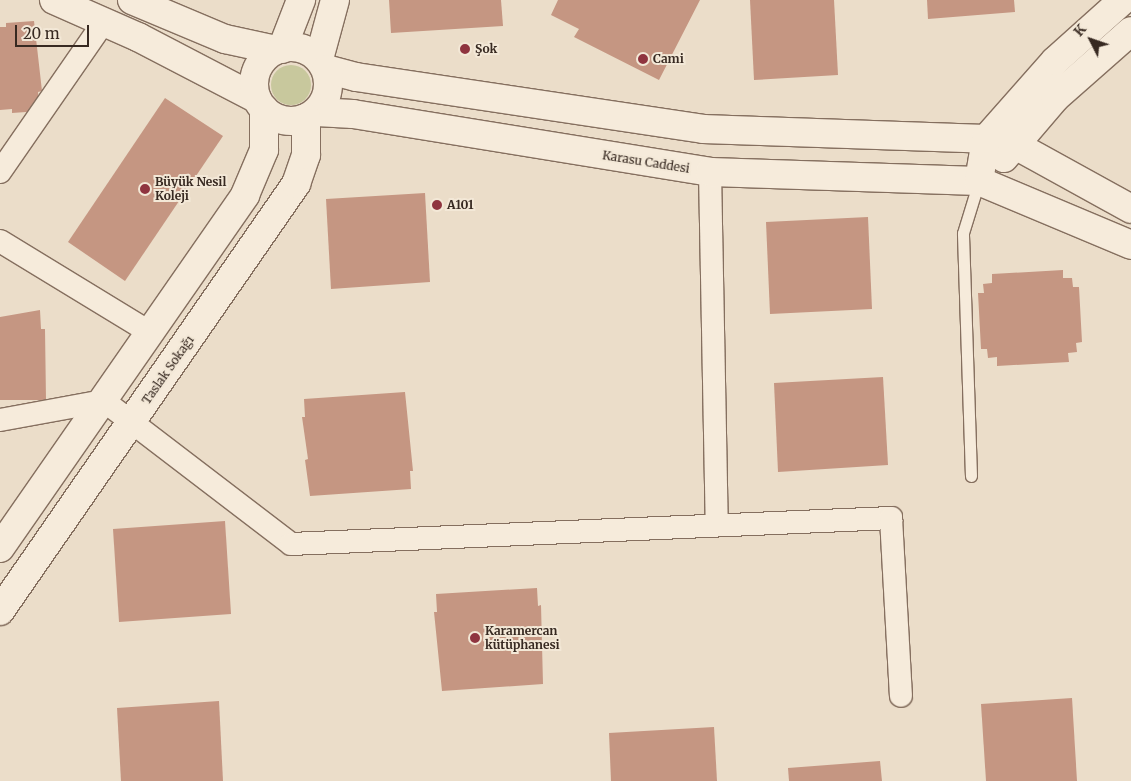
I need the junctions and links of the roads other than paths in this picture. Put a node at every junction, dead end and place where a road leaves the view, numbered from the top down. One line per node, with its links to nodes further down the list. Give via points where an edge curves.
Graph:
1 (54, 0): 6 (street)
2 (132, 0): 8 (street, via 225,39)
3 (301, 0): 8 (street)
4 (335, 0): 9 (street)
5 (1122, 0): 12 (street, via 1055,62)
6 (104, 22): 10 (street); 14 (street)
7 (1131, 31): 13 (street, via 1056,98)
8 (279, 50): 9 (street, via 299,48); 10 (street, via 266,57 257,71 254,88)
9 (322, 64): 11 (street, via 328,92); 12 (street, via 356,77 703,129)
10 (261, 104): 11 (street, via 284,121); 20 (street, via 264,150 257,172 245,195)
11 (311, 115): 15 (street, Karasu Caddesi, via 353,114); 23 (street, Taslak Sokağı, via 306,155 296,184)
12 (986, 139): 13 (street); 16 (street)
13 (1017, 146): 16 (street); 17 (street)
14 (0, 172)
15 (710, 172): 16 (street, Karasu Caddesi); 25 (street)
16 (979, 181): 19 (street); 24 (lane, via 963,233)
17 (1131, 210)
18 (0, 241): 20 (street)
19 (1131, 245)
20 (151, 333): 21 (street)
21 (104, 401): 22 (street); 23 (street); 26 (street)
22 (0, 420)
23 (132, 422): 25 (street, via 291,544); 27 (street, Taslak Sokağı)
24 (971, 476)
25 (717, 525): 28 (street, via 891,518)
26 (0, 548)
27 (0, 611)
28 (901, 696)

